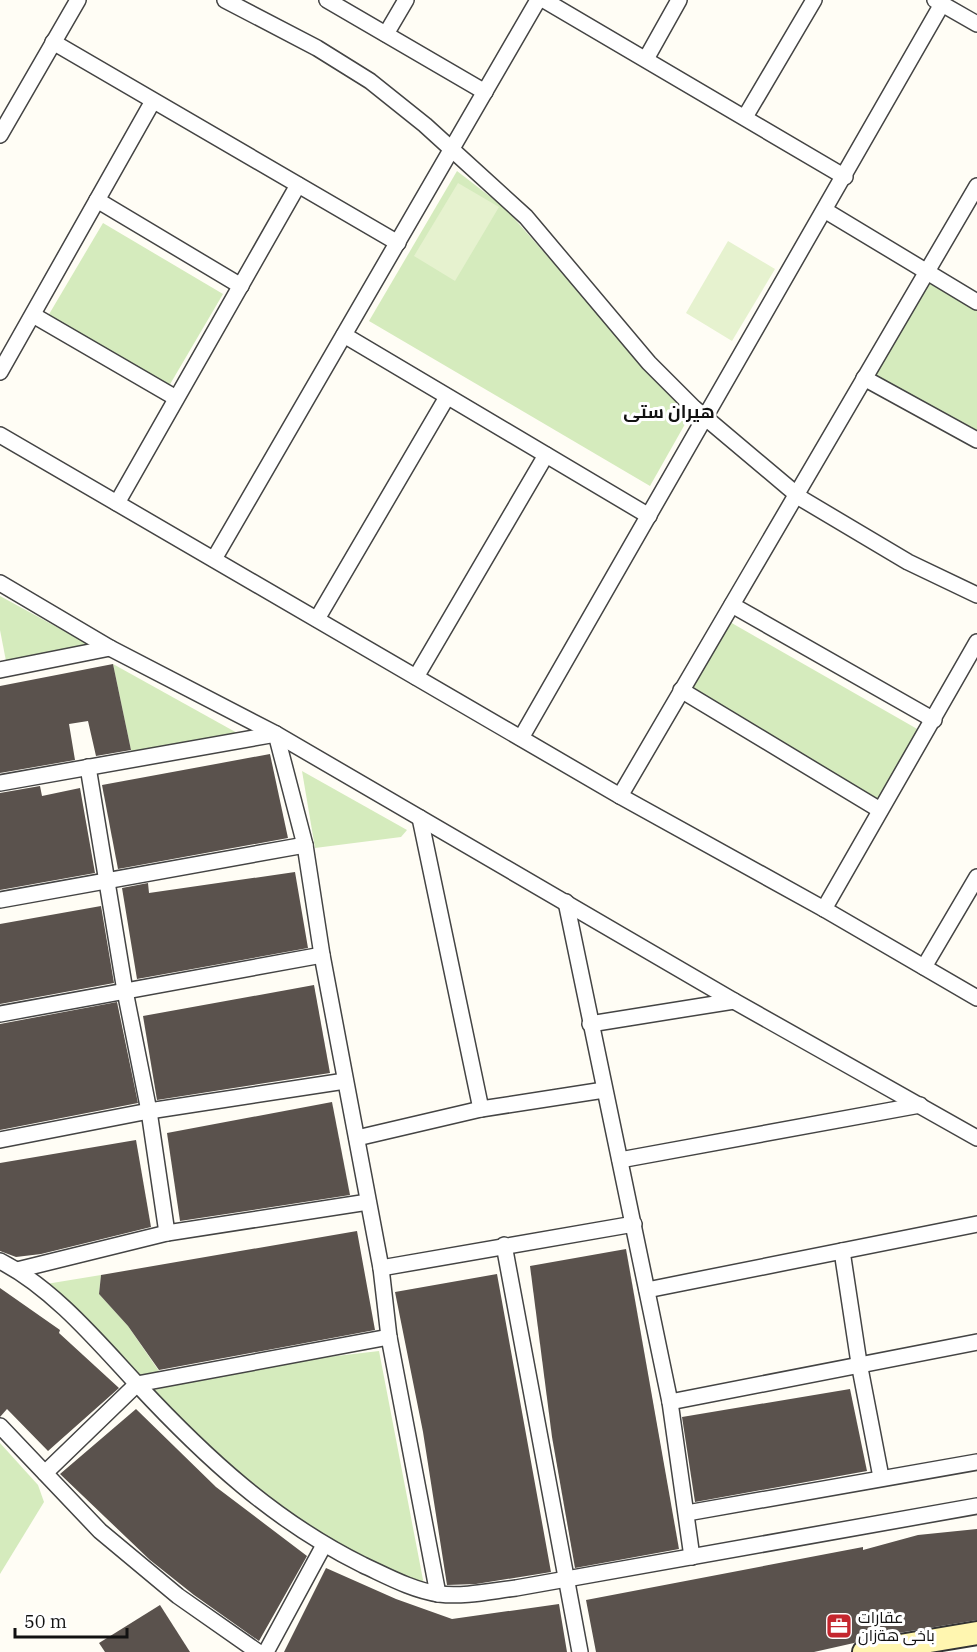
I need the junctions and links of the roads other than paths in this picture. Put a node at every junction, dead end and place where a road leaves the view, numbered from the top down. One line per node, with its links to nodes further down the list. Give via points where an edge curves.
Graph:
1 (78, 0): 12 (street)
2 (225, 0): 18 (street, via 370,81)
3 (327, 0): 11 (street)
4 (406, 0): 11 (street)
5 (538, 0): 14 (street)
6 (543, 0): 13 (street)
7 (680, 0): 13 (street)
8 (814, 0): 16 (street)
9 (938, 2): 10 (street); 19 (street)
10 (977, 24)
11 (386, 34): 14 (street)
12 (53, 42): 15 (street); 17 (street)
13 (646, 59): 16 (street)
14 (485, 92): 18 (street)
15 (153, 101): 20 (street); 22 (street)
16 (745, 117): 19 (street)
17 (0, 135)
18 (452, 149): 24 (street); 34 (street, via 526,217 649,363)
19 (845, 177): 23 (street)
20 (298, 185): 24 (street); 26 (street)
21 (977, 186): 25 (street)
22 (97, 200): 26 (street); 28 (street)
23 (826, 211): 25 (street); 34 (street)
24 (398, 243): 29 (street)
25 (927, 271): 27 (street); 31 (street)
26 (241, 286): 33 (street)
27 (977, 302)
28 (33, 315): 30 (street); 33 (street)
29 (344, 335): 32 (street); 41 (street)
30 (0, 372)
31 (864, 378): 36 (street); 38 (street)
32 (447, 396): 37 (street); 45 (street)
33 (176, 398): 39 (street)
34 (706, 418): 38 (street); 40 (street)
35 (0, 435): 39 (street)
36 (977, 440)
37 (546, 455): 40 (street); 49 (street)
38 (797, 493): 43 (street, via 869,541); 44 (street)
39 (117, 503): 41 (street)
40 (650, 516): 53 (street)
41 (214, 560): 45 (street)
42 (0, 582): 47 (street)
43 (977, 595)
44 (732, 605): 50 (street); 51 (street)
45 (317, 619): 49 (street)
46 (977, 642): 51 (street)
47 (111, 648): 48 (street); 52 (street)
48 (0, 670)
49 (416, 677): 53 (street)
50 (681, 690): 56 (street); 57 (street)
51 (934, 720): 57 (street)
52 (276, 734): 54 (street); 58 (street); 59 (street)
53 (521, 738): 56 (street)
54 (88, 767): 55 (street); 61 (street)
55 (0, 783)
56 (620, 796): 64 (street)
57 (880, 810): 64 (street)
58 (420, 818): 63 (street); 75 (street)
59 (305, 845): 61 (street); 65 (street)
60 (977, 877): 66 (street)
61 (108, 880): 62 (street); 67 (street)
62 (0, 900)
63 (566, 902): 69 (street); 71 (street)
64 (824, 909): 66 (street)
65 (322, 955): 67 (street); 72 (street)
66 (924, 967): 68 (street)
67 (125, 991): 70 (street); 76 (street)
68 (977, 998)
69 (734, 1001): 71 (street); 74 (street)
70 (0, 1014)
71 (590, 1024): 73 (street)
72 (345, 1081): 76 (street); 77 (street)
73 (604, 1090): 75 (street); 80 (street)
74 (920, 1105): 78 (street); 80 (street)
75 (481, 1110): 77 (street)
76 (149, 1111): 79 (street); 84 (street)
77 (357, 1138): 81 (street)
78 (977, 1138)
79 (0, 1140)
80 (620, 1160): 82 (street)
81 (368, 1202): 84 (street); 88 (street)
82 (634, 1224): 85 (street); 90 (street)
83 (977, 1224): 86 (street)
84 (167, 1233): 89 (street)
85 (504, 1245): 88 (street); 104 (street)
86 (842, 1251): 90 (street); 93 (street)
87 (0, 1261): 89 (street)
88 (381, 1268): 91 (street)
89 (16, 1270): 94 (street, via 106,1349)
90 (647, 1290): 95 (street)
91 (389, 1337): 94 (street); 105 (street)
92 (977, 1341): 93 (street)
93 (859, 1363): 95 (street); 99 (street)
94 (137, 1384): 98 (street); 102 (street, via 230,1478)
95 (670, 1402): 101 (street)
96 (0, 1426): 98 (street)
97 (977, 1462): 99 (street)
98 (45, 1473): 107 (street, via 138,1564)
99 (881, 1477): 101 (street)
100 (977, 1506): 103 (street)
101 (687, 1513): 103 (street)
102 (324, 1545): 105 (street, via 406,1585); 108 (street)
103 (692, 1557): 104 (street)
104 (568, 1579): 105 (street, via 458,1595); 109 (street)
105 (438, 1594)
106 (977, 1633): 110 (street)
107 (258, 1652)
108 (266, 1652)
109 (580, 1652)
110 (864, 1652)

